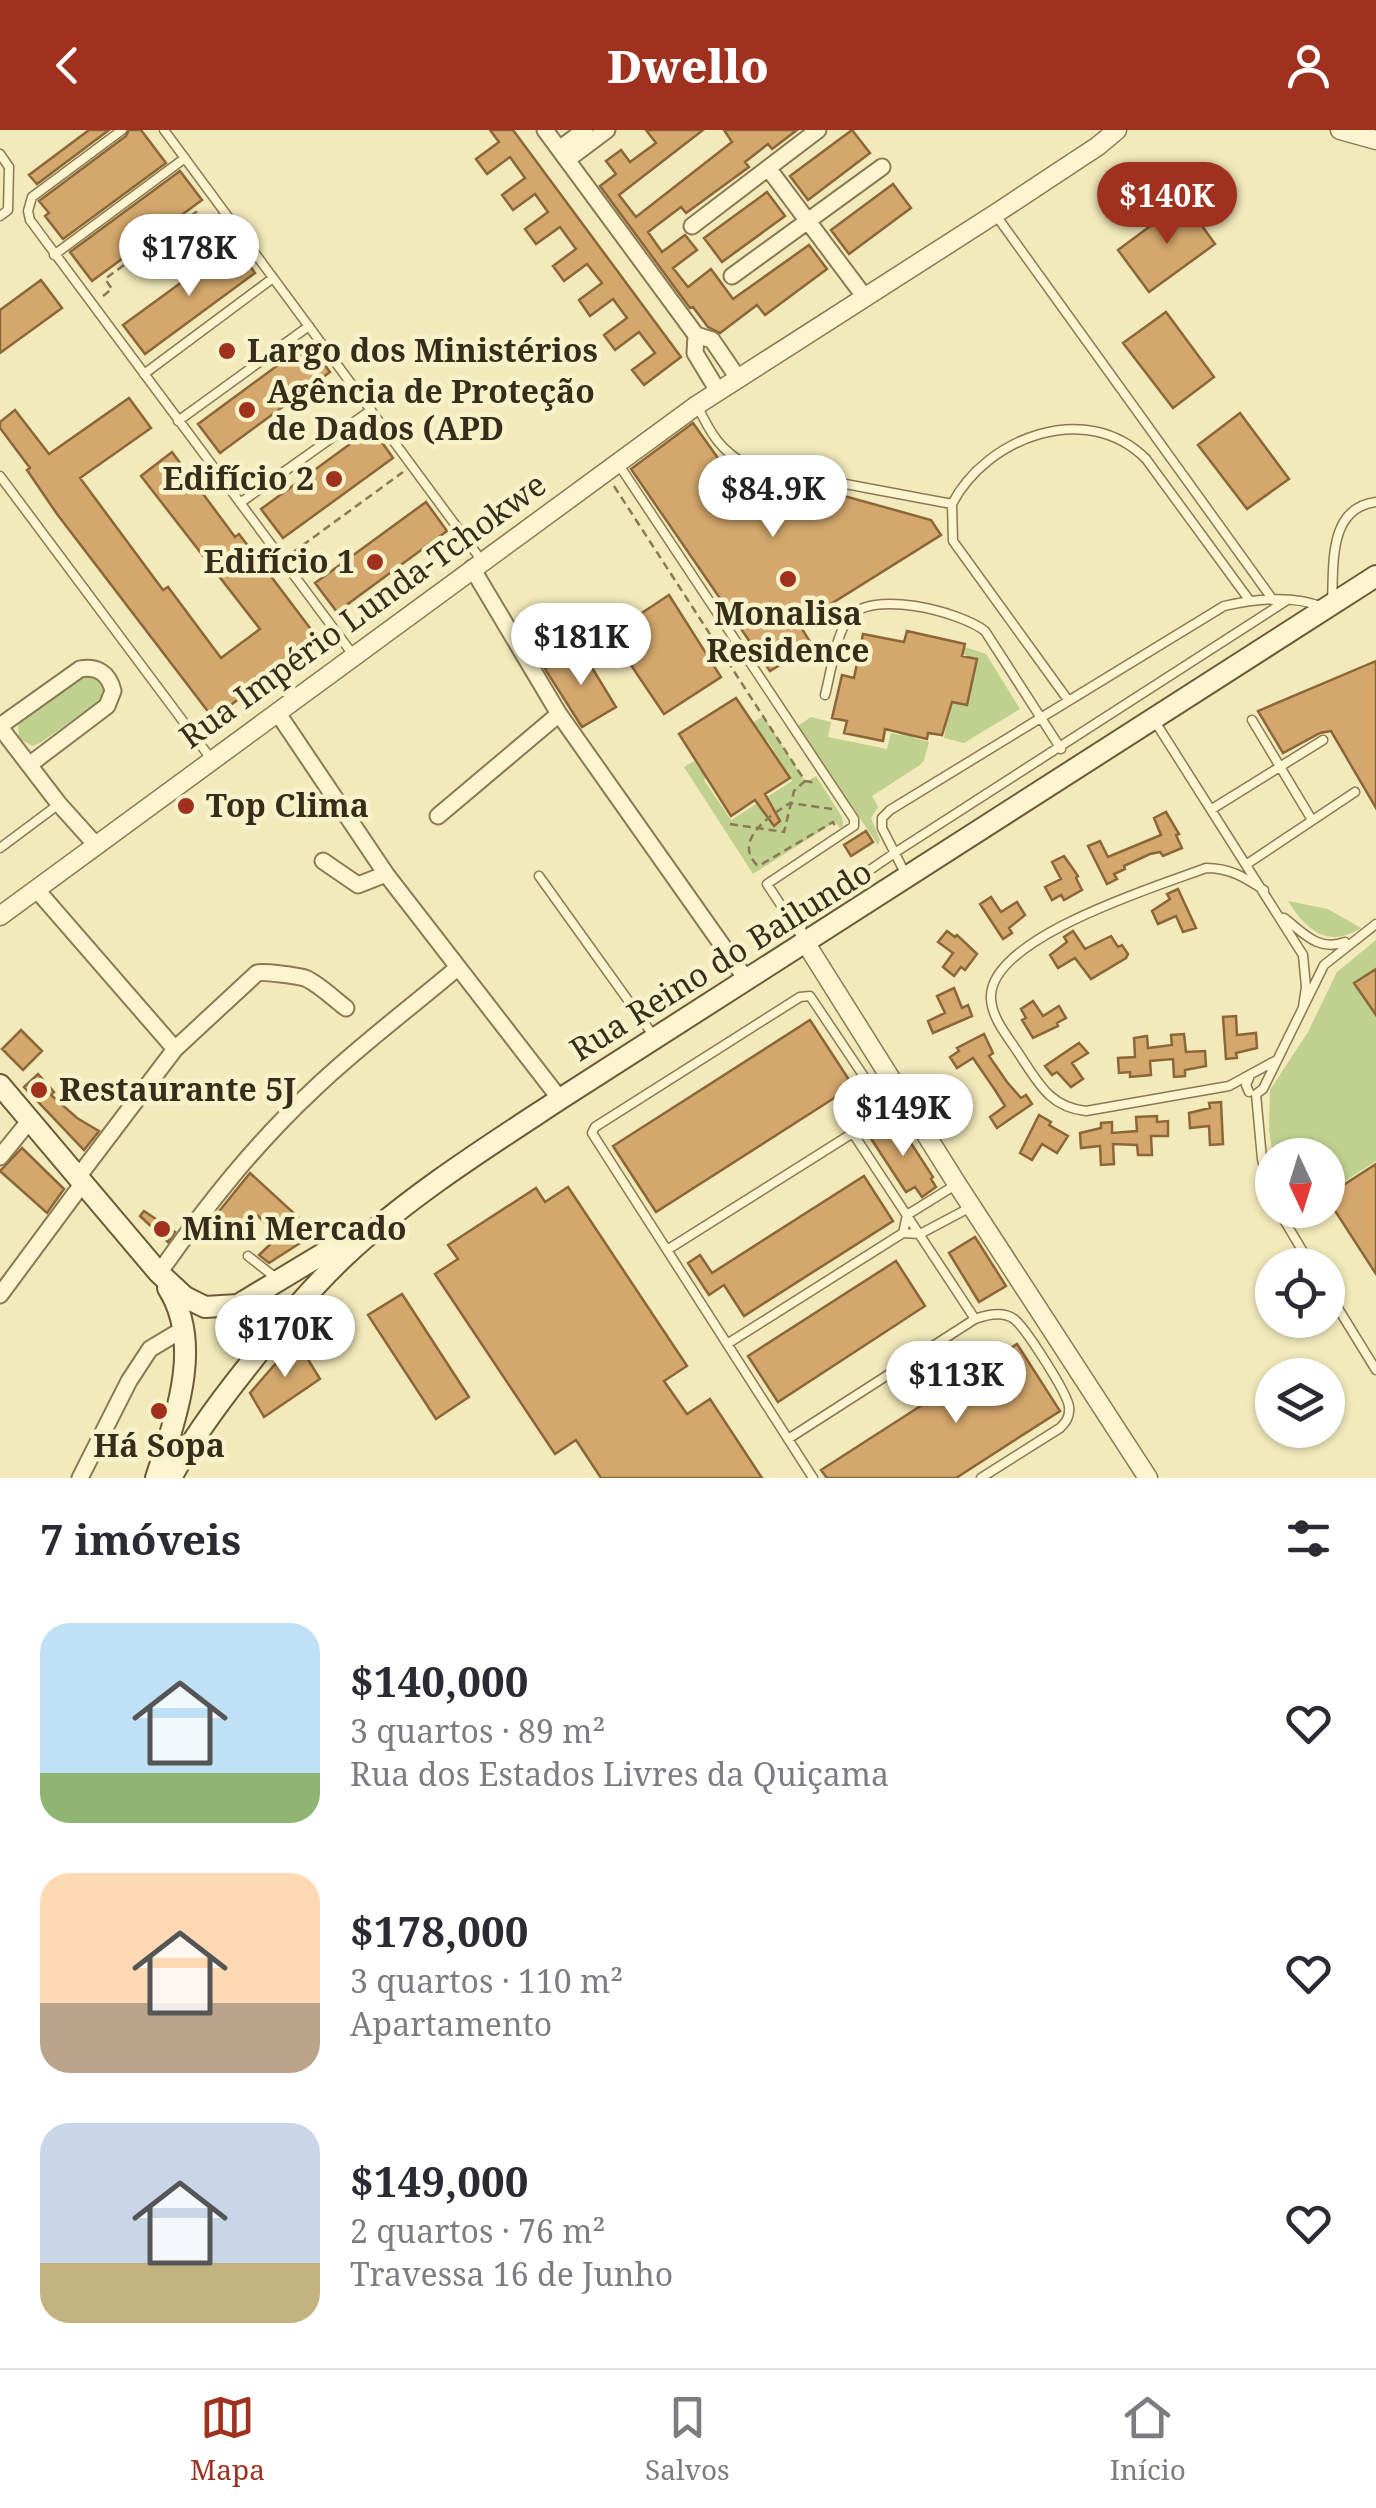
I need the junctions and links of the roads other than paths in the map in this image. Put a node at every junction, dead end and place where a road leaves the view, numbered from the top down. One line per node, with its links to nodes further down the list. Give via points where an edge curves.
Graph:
1 (122, 130): 19 (lane, via 28,202 30,220)
2 (164, 130): 12 (lane)
3 (545, 130): 11 (street)
4 (584, 130): 11 (street)
5 (608, 130): 11 (street)
6 (818, 130): 14 (street)
7 (1120, 130): 15 (street, Rua Império Lunda-Tchokwe)
8 (1340, 130): 9 (street)
9 (1376, 140)
10 (0, 154): 16 (lane, via 9,167 8,210)
11 (563, 155): 24 (street)
12 (184, 158): 19 (lane); 21 (lane)
13 (882, 167): 17 (street)
14 (768, 168): 17 (street); 18 (street)
15 (995, 214): 22 (street, Rua Império Lunda-Tchokwe); 38 (lane)
16 (0, 216)
17 (808, 221): 20 (street); 22 (street)
18 (692, 226)
19 (54, 254): 25 (lane)
20 (732, 276)
21 (273, 278): 23 (lane); 25 (lane)
22 (864, 296): 26 (street, Rua Império Lunda-Tchokwe)
23 (309, 326): 29 (lane); 30 (lane)
24 (696, 336): 26 (street, via 712,340); 27 (street, via 695,353)
25 (144, 374): 30 (lane)
26 (738, 378): 27 (street, Rua Império Lunda-Tchokwe)
27 (718, 391): 28 (street, Rua Império Lunda-Tchokwe)
28 (696, 405): 31 (street, Rua Império Lunda-Tchokwe); 35 (lane, via 724,451 749,466)
29 (371, 410): 34 (lane); 36 (lane)
30 (178, 421): 34 (lane)
31 (610, 466): 36 (street, Rua Império Lunda-Tchokwe); 77 (lane, via 854,820 767,884)
32 (0, 476): 54 (lane)
33 (1376, 502): 41 (lane, via 1340,526)
34 (240, 503): 42 (lane)
35 (952, 504): 40 (lane, via 984,462 1028,436 1070,428 1111,438 1146,459); 44 (lane, via 953,541)
36 (477, 565): 42 (street, Rua Império Lunda-Tchokwe); 46 (street)
37 (1376, 576): 41 (main road, Rua Reino do Bailundo)
38 (1273, 600): 39 (lane); 40 (lane)
39 (1286, 600): 41 (lane); 51 (lane)
40 (1250, 601): 44 (lane, via 1224,606)
41 (1329, 606): 48 (main road, Rua Reino do Bailundo)
42 (354, 656): 45 (street, Rua Império Lunda-Tchokwe)
43 (825, 694): 47 (lane, via 847,620 866,606 894,603 976,624)
44 (1068, 700): 47 (lane)
45 (277, 712): 54 (street, Rua Império Lunda-Tchokwe); 68 (street)
46 (559, 714): 61 (street); 82 (street)
47 (1040, 718): 53 (lane); 65 (lane, via 886,813 882,828)
48 (1154, 720): 55 (main road, Rua Reino do Bailundo); 60 (lane)
49 (1252, 720): 57 (lane)
50 (0, 726): 56 (street); 56 (street, via 80,669 107,676 113,691 108,706)
51 (1076, 738): 53 (lane); 55 (lane)
52 (1324, 740): 57 (lane)
53 (1061, 748): 65 (lane)
54 (212, 760): 63 (street, Rua Império Lunda-Tchokwe)
55 (1089, 761): 70 (main road, Rua Reino do Bailundo)
56 (29, 766): 59 (street)
57 (1280, 767): 60 (lane); 62 (lane)
58 (1355, 792): 62 (lane)
59 (59, 804): 63 (street); 64 (lane)
60 (1212, 809): 67 (lane)
61 (438, 816)
62 (1312, 820): 67 (lane)
63 (96, 845): 71 (street, Rua Império Lunda-Tchokwe)
64 (0, 848)
65 (896, 852): 70 (lane); 77 (lane, via 803,916)
66 (323, 861): 68 (street, via 358,885)
67 (1247, 864): 72 (lane)
68 (386, 874): 81 (street)
69 (539, 876): 85 (lane)
70 (907, 879): 77 (main road, Rua Reino do Bailundo)
71 (36, 889): 73 (street, Rua Império Lunda-Tchokwe); 86 (street)
72 (1264, 890): 74 (lane); 90 (lane, via 1236,872 1206,868 1097,908 1013,956 994,979 990,1001 1048,1096 1068,1109)
73 (0, 916)
74 (1281, 916): 78 (lane); 79 (lane)
75 (1376, 924): 76 (lane)
76 (1354, 939): 78 (lane); 80 (lane)
77 (800, 942): 82 (main road, Rua Reino do Bailundo); 99 (street)
78 (1320, 944): 79 (lane, via 1307,946); 80 (lane, via 1329,955)
79 (1304, 958): 80 (lane, via 1315,969); 83 (lane)
80 (1326, 963): 83 (lane)
81 (456, 969): 92 (street); 106 (street, via 274,1128 206,1206)
82 (746, 979): 85 (main road, Rua Reino do Bailundo)
83 (1303, 1007): 87 (lane)
84 (346, 1008): 86 (street, via 304,978 262,971)
85 (655, 1038): 92 (main road, Rua Reino do Bailundo)
86 (174, 1050): 98 (street)
87 (1275, 1061): 88 (lane); 91 (lane)
88 (1250, 1077): 90 (lane); 91 (lane, via 1246,1088); 91 (lane, via 1260,1078)
89 (0, 1085): 93 (main road)
90 (1230, 1086): 91 (lane)
91 (1256, 1091): 95 (lane)
92 (560, 1099): 96 (main road, Rua Reino do Bailundo)
93 (30, 1120): 97 (street); 98 (main road)
94 (854, 1134): 101 (lane); 104 (lane); 104 (lane, via 875,1119 876,1096 814,998 800,997 593,1129)
95 (1260, 1138)
96 (480, 1152): 107 (main road); 118 (main road, Rua Reino do Bailundo, via 318,1284 219,1402)
97 (0, 1158)
98 (80, 1180): 106 (main road); 108 (street)
99 (957, 1184): 100 (street); 101 (lane)
100 (971, 1206): 103 (lane); 121 (street)
101 (907, 1215): 102 (lane); 103 (lane)
102 (903, 1233): 103 (lane); 113 (lane)
103 (920, 1234): 110 (lane)
104 (667, 1250): 113 (lane)
105 (248, 1256): 107 (lane)
106 (160, 1273): 109 (main road, via 205,1308); 112 (main road)
107 (279, 1281): 109 (main road)
108 (0, 1294)
109 (238, 1305): 112 (main road)
110 (975, 1318): 115 (lane); 120 (lane, via 1002,1314 1016,1321 1069,1404 1060,1428)
111 (1345, 1318): 114 (lane)
112 (185, 1328): 116 (street, via 150,1349); 117 (main road, via 175,1416)
113 (727, 1344): 115 (lane)
114 (1375, 1365)
115 (788, 1440): 119 (lane)
116 (80, 1478)
117 (156, 1478)
118 (171, 1478)
119 (813, 1478)
120 (982, 1478)
121 (1148, 1478)

